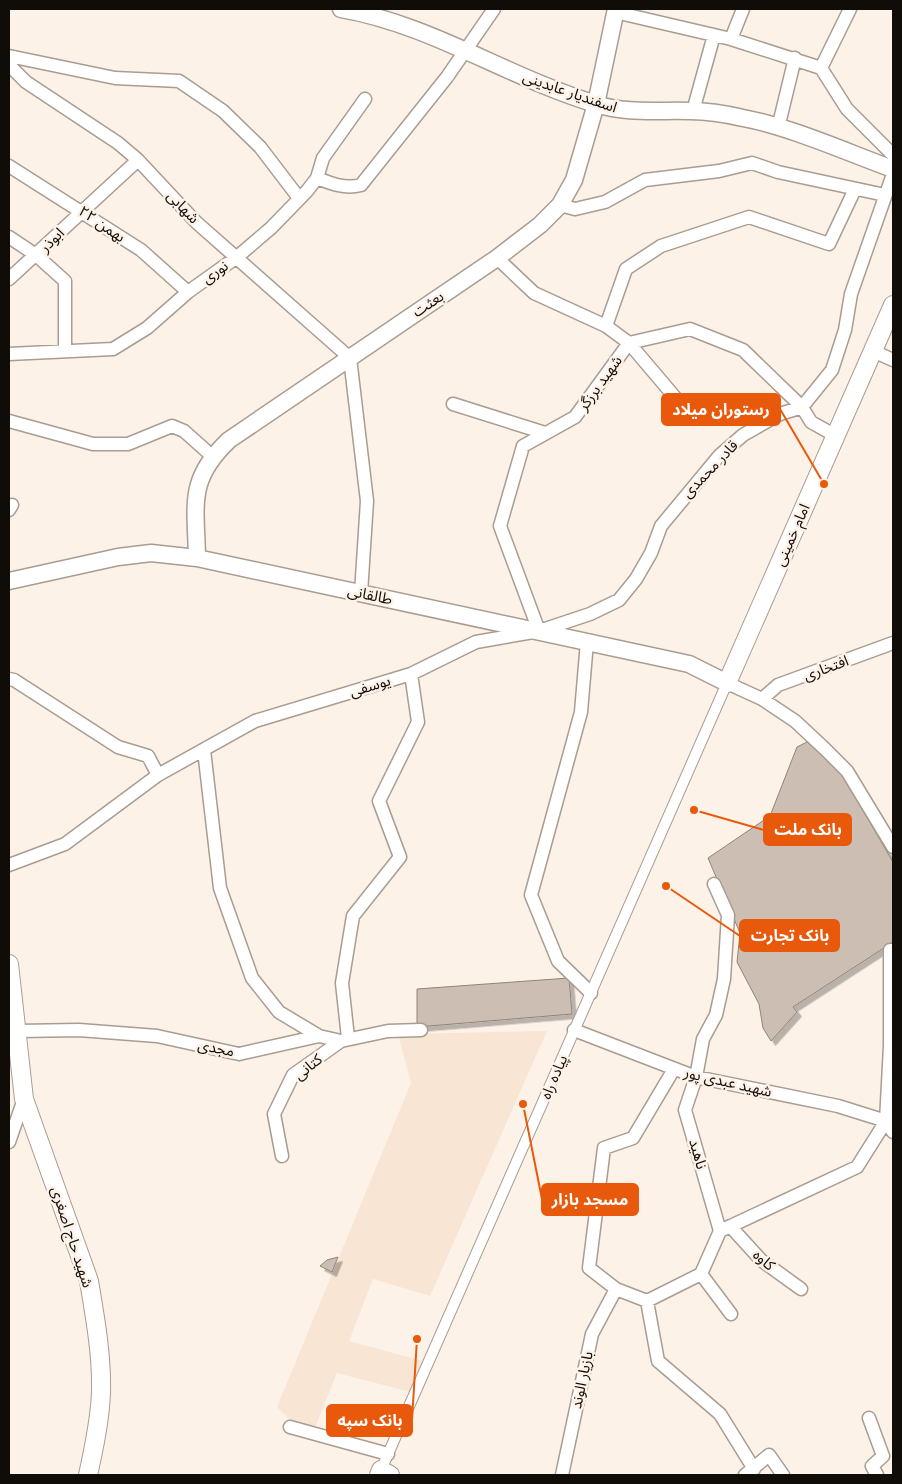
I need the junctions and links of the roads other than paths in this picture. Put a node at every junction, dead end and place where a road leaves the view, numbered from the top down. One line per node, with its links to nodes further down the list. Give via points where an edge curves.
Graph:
1 (349, 9): 8 (street, اسفندیار عابدینی, via 398,23)
2 (494, 9): 8 (street)
3 (743, 9): 7 (street)
4 (850, 9): 12 (street)
5 (616, 10): 6 (street); 14 (street, بعثت)
6 (714, 35): 7 (street); 15 (street)
7 (731, 39): 10 (street)
8 (463, 50): 14 (street, اسفندیار عابدینی); 22 (street, via 447,76 361,185 352,188 337,186)
9 (9, 56): 25 (street, via 115,78 179,81 223,111 260,147)
10 (795, 58): 12 (street); 16 (street)
11 (9, 65): 18 (street, شهابی, via 26,82 118,143)
12 (822, 68): 17 (street, via 847,109)
13 (365, 99): 22 (street, نوری, via 323,158)
14 (596, 104): 15 (street, اسفندیار عابدینی, via 619,110); 26 (street, بعثت, via 574,180)
15 (693, 111): 16 (street, اسفندیار عابدینی, via 743,118)
16 (778, 128): 20 (street, اسفندیار عابدینی)
17 (893, 155)
18 (138, 160): 27 (street, ابوذر); 30 (street, شهابی, via 196,222)
19 (9, 166): 27 (street, ۲۲ بهمن)
20 (893, 169)
21 (893, 174): 24 (street)
22 (317, 178): 25 (street, نوری)
23 (855, 189): 24 (street); 26 (street, via 778,172 752,162 719,171 645,180 605,202 575,209); 35 (street, via 829,244 749,217 661,246 626,269)
24 (885, 195): 44 (street, via 851,294 845,330 832,370)
25 (299, 198): 30 (street, نوری)
26 (560, 205): 31 (street, بعثت, via 540,226)
27 (81, 210): 29 (street, ابوذر); 33 (street, ۲۲ بهمن, via 142,250)
28 (9, 237): 29 (street)
29 (36, 255): 32 (street, ابوذر); 37 (street, via 65,281)
30 (237, 257): 33 (street, نوری); 40 (street, شهابی)
31 (497, 258): 35 (street, via 534,293); 40 (street, بعثت)
32 (9, 279)
33 (188, 292): 37 (street, نوری, via 147,328 113,349)
34 (893, 305): 38 (main road, امام خمینی)
35 (606, 326): 36 (street)
36 (629, 343): 42 (street); 44 (street, شهید برزگر, via 690,328 743,350); 46 (street, شهید برزگر, via 575,416)
37 (66, 351): 39 (street, نوری)
38 (873, 351): 41 (street); 47 (main road, امام خمینی)
39 (9, 354)
40 (350, 358): 48 (street, بعثت, via 229,440); 51 (street, via 367,500)
41 (893, 360)
42 (679, 402)
43 (453, 404): 46 (street)
44 (802, 408): 47 (street, شهید برزگر, via 811,422); 52 (street, قادر محمدی, via 772,418 743,435 719,456 660,526 644,566 619,600)
45 (9, 421): 48 (street, via 93,444 128,444 172,426 184,431)
46 (545, 433): 52 (street, شهید برزگر, via 523,446 500,526)
47 (836, 436): 57 (main road, امام خمینی)
48 (212, 456): 49 (street, بعثت, via 201,475 196,498)
49 (202, 559): 50 (street, طالقانی, via 151,553); 51 (street, طالقانی)
50 (9, 581)
51 (360, 593): 52 (street, طالقانی)
52 (539, 632): 53 (street, طالقانی); 55 (street, یوسفی, via 476,642)
53 (587, 642): 57 (street, طالقانی, via 689,664); 66 (street, via 582,712 531,896 558,961)
54 (893, 643): 58 (street, افتخاری, via 778,686)
55 (411, 674): 59 (street, یوسفی, via 255,720); 71 (street, via 418,722 379,801 400,857 353,916 342,983)
56 (9, 679): 60 (street, via 118,747 148,756)
57 (727, 683): 58 (street); 66 (street, پیاده راه)
58 (762, 699): 61 (street, via 795,721 847,771)
59 (204, 750): 60 (street, یوسفی); 70 (street, via 220,888 252,978 279,1012)
60 (158, 775): 62 (street, یوسفی, via 65,844)
61 (893, 848)
62 (9, 865)
63 (714, 884): 73 (street, ناهید, via 728,916 724,979 716,1015 703,1039)
64 (893, 950): 75 (street, via 890,950)
65 (9, 964): 69 (main road, شهید حاج اصغری)
66 (591, 993): 68 (street, پیاده راه)
67 (421, 1030): 71 (street, مجدی, via 388,1031)
68 (574, 1030): 72 (street, شهید عبدی پور); 86 (street, پیاده راه)
69 (14, 1032): 70 (street, مجدی, via 79,1030 157,1036 239,1054); 74 (main road, شهید حاج اصغری)
70 (319, 1036): 71 (street, مجدی)
71 (344, 1040): 77 (street, کتانی, via 293,1076 274,1114)
72 (674, 1068): 73 (street, شهید عبدی پور); 80 (street, via 633,1138 604,1148 588,1268)
73 (696, 1077): 75 (street, شهید عبدی پور, via 838,1106); 78 (street, ناهید, via 685,1110)
74 (24, 1099): 76 (street); 88 (main road, شهید حاج اصغری, via 89,1281 101,1393)
75 (891, 1124): 78 (street, via 857,1167)
76 (9, 1142)
77 (282, 1156)
78 (725, 1229): 79 (street); 81 (street, کاوه)
79 (701, 1274): 82 (street); 83 (street)
80 (616, 1289): 82 (street); 89 (street, بازیار الوند, via 592,1334)
81 (801, 1289)
82 (647, 1301): 87 (street, via 658,1361 720,1414)
83 (731, 1314)
84 (869, 1418): 91 (street, via 883,1456 872,1466)
85 (290, 1427): 86 (street)
86 (384, 1469)
87 (749, 1472): 90 (street, via 769,1455)
88 (88, 1475)
89 (562, 1475)
90 (783, 1475)
91 (877, 1475)

